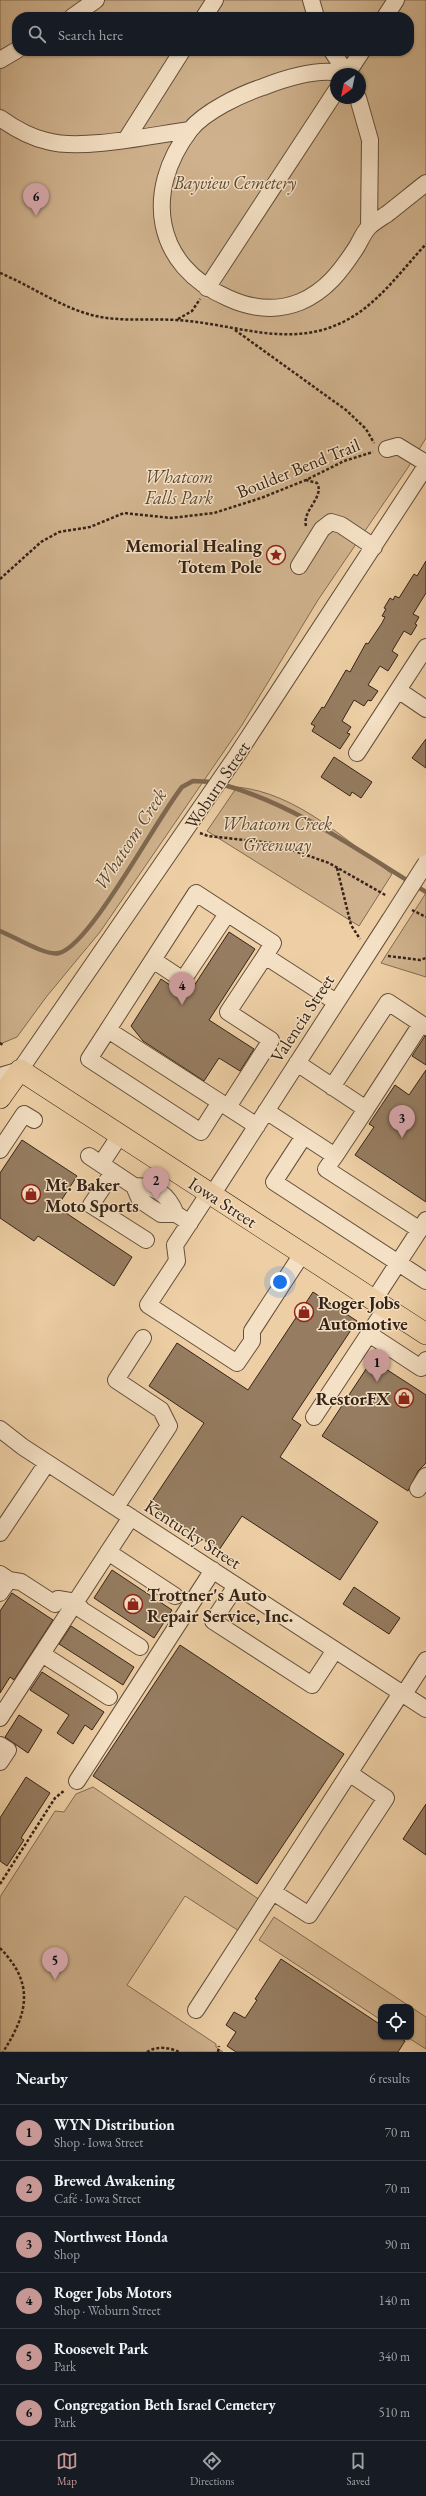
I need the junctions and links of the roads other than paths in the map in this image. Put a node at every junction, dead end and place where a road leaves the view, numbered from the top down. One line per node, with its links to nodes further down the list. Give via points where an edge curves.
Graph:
1 (96, 0): 5 (street)
2 (215, 0): 6 (street)
3 (310, 0): 7 (street)
4 (396, 0): 8 (street)
5 (79, 12)
6 (207, 12)
7 (314, 12)
8 (388, 12)
9 (12, 53): 13 (street)
10 (179, 56): 21 (street)
11 (335, 56): 14 (street)
12 (359, 56): 15 (street)
13 (0, 60)
14 (342, 68)
15 (350, 68)
16 (330, 71): 20 (street, via 280,81 257,89 207,115)
17 (330, 100): 24 (street)
18 (360, 104): 23 (street, via 370,140)
19 (0, 118): 21 (street, via 32,137 48,142 79,144)
20 (190, 130): 21 (street); 24 (street, via 165,179 162,190 162,215 169,242 180,265 196,282)
21 (127, 138)
22 (426, 183): 23 (street)
23 (369, 227): 24 (street, via 346,264 332,280 318,292 301,301 274,309 260,308 234,301)
24 (207, 288)
25 (387, 449): 26 (street, via 398,446)
26 (426, 465): 27 (street, Woburn Street)
27 (374, 547): 28 (street, via 337,523 328,524); 41 (street, Woburn Street, via 194,818)
28 (299, 566)
29 (426, 647): 30 (street)
30 (398, 690): 31 (street); 32 (street)
31 (426, 709)
32 (357, 753)
33 (426, 863): 37 (street, Valencia Street, bridge)
34 (227, 914): 35 (street, via 273,943); 36 (street, via 183,980); 36 (street, via 196,893)
35 (264, 956): 37 (street); 44 (street, via 228,1012 271,1040)
36 (153, 960): 39 (street)
37 (336, 1002): 40 (street, Valencia Street)
38 (424, 1026): 42 (street, via 388,1002); 45 (street)
39 (108, 1030): 44 (street); 44 (street, via 89,1059 201,1132)
40 (297, 1064): 42 (street); 46 (street, Valencia Street)
41 (10, 1073): 43 (main road, Woburn Street); 49 (main road, Iowa Street)
42 (332, 1087): 45 (street)
43 (0, 1098)
44 (224, 1105): 48 (street)
45 (366, 1108): 52 (street)
46 (266, 1111): 48 (street, Valencia Street); 50 (street)
47 (34, 1120): 51 (street, via 24,1114)
48 (257, 1126): 54 (street, Valencia Street)
49 (120, 1135): 53 (street); 54 (main road, Iowa Street)
50 (304, 1136): 52 (street); 59 (street, via 274,1182)
51 (0, 1150)
52 (335, 1156): 56 (street, via 326,1169)
53 (101, 1164): 55 (street, via 134,1186 140,1200 161,1214); 57 (street, via 91,1205)
54 (210, 1194): 55 (street, Valencia Street); 58 (main road, Iowa Street)
55 (183, 1218): 58 (street, Valencia Street, via 175,1245 177,1261 148,1305 237,1363 252,1340 252,1331)
56 (423, 1225): 59 (street)
57 (146, 1240)
58 (302, 1254): 61 (main road, Iowa Street)
59 (398, 1263): 60 (street); 61 (street)
60 (426, 1281)
61 (380, 1304): 62 (street); 63 (main road, Iowa Street)
62 (369, 1334): 65 (street, via 421,1368); 66 (street)
63 (426, 1334)
64 (143, 1338): 69 (street, via 116,1380 161,1410 169,1426)
65 (426, 1360)
66 (314, 1417)
67 (0, 1429): 68 (street, Kentucky Street)
68 (47, 1463): 69 (street, Kentucky Street); 71 (street)
69 (116, 1507): 70 (street, Kentucky Street)
70 (131, 1517): 72 (street); 73 (street, Kentucky Street)
71 (0, 1533)
72 (108, 1552): 77 (street); 78 (street)
73 (213, 1570): 75 (street, Kentucky Street); 90 (street)
74 (5, 1577): 76 (street); 78 (street, via 21,1582 55,1604 58,1599)
75 (236, 1586): 80 (street, Kentucky Street); 80 (street, via 213,1621 312,1685)
76 (0, 1594)
77 (175, 1596)
78 (76, 1602): 79 (street, via 82,1610); 81 (street)
79 (140, 1647)
80 (335, 1650): 83 (street, Kentucky Street)
81 (42, 1654): 84 (street); 86 (street)
82 (426, 1660): 83 (street)
83 (403, 1694): 85 (street, Kentucky Street); 89 (street)
84 (109, 1697)
85 (426, 1709)
86 (0, 1718)
87 (0, 1745): 88 (street, via 8,1750)
88 (0, 1762)
89 (349, 1773): 91 (street); 91 (street, via 386,1798 309,1915)
90 (77, 1781)
91 (273, 1892): 92 (street)
92 (196, 2010)

